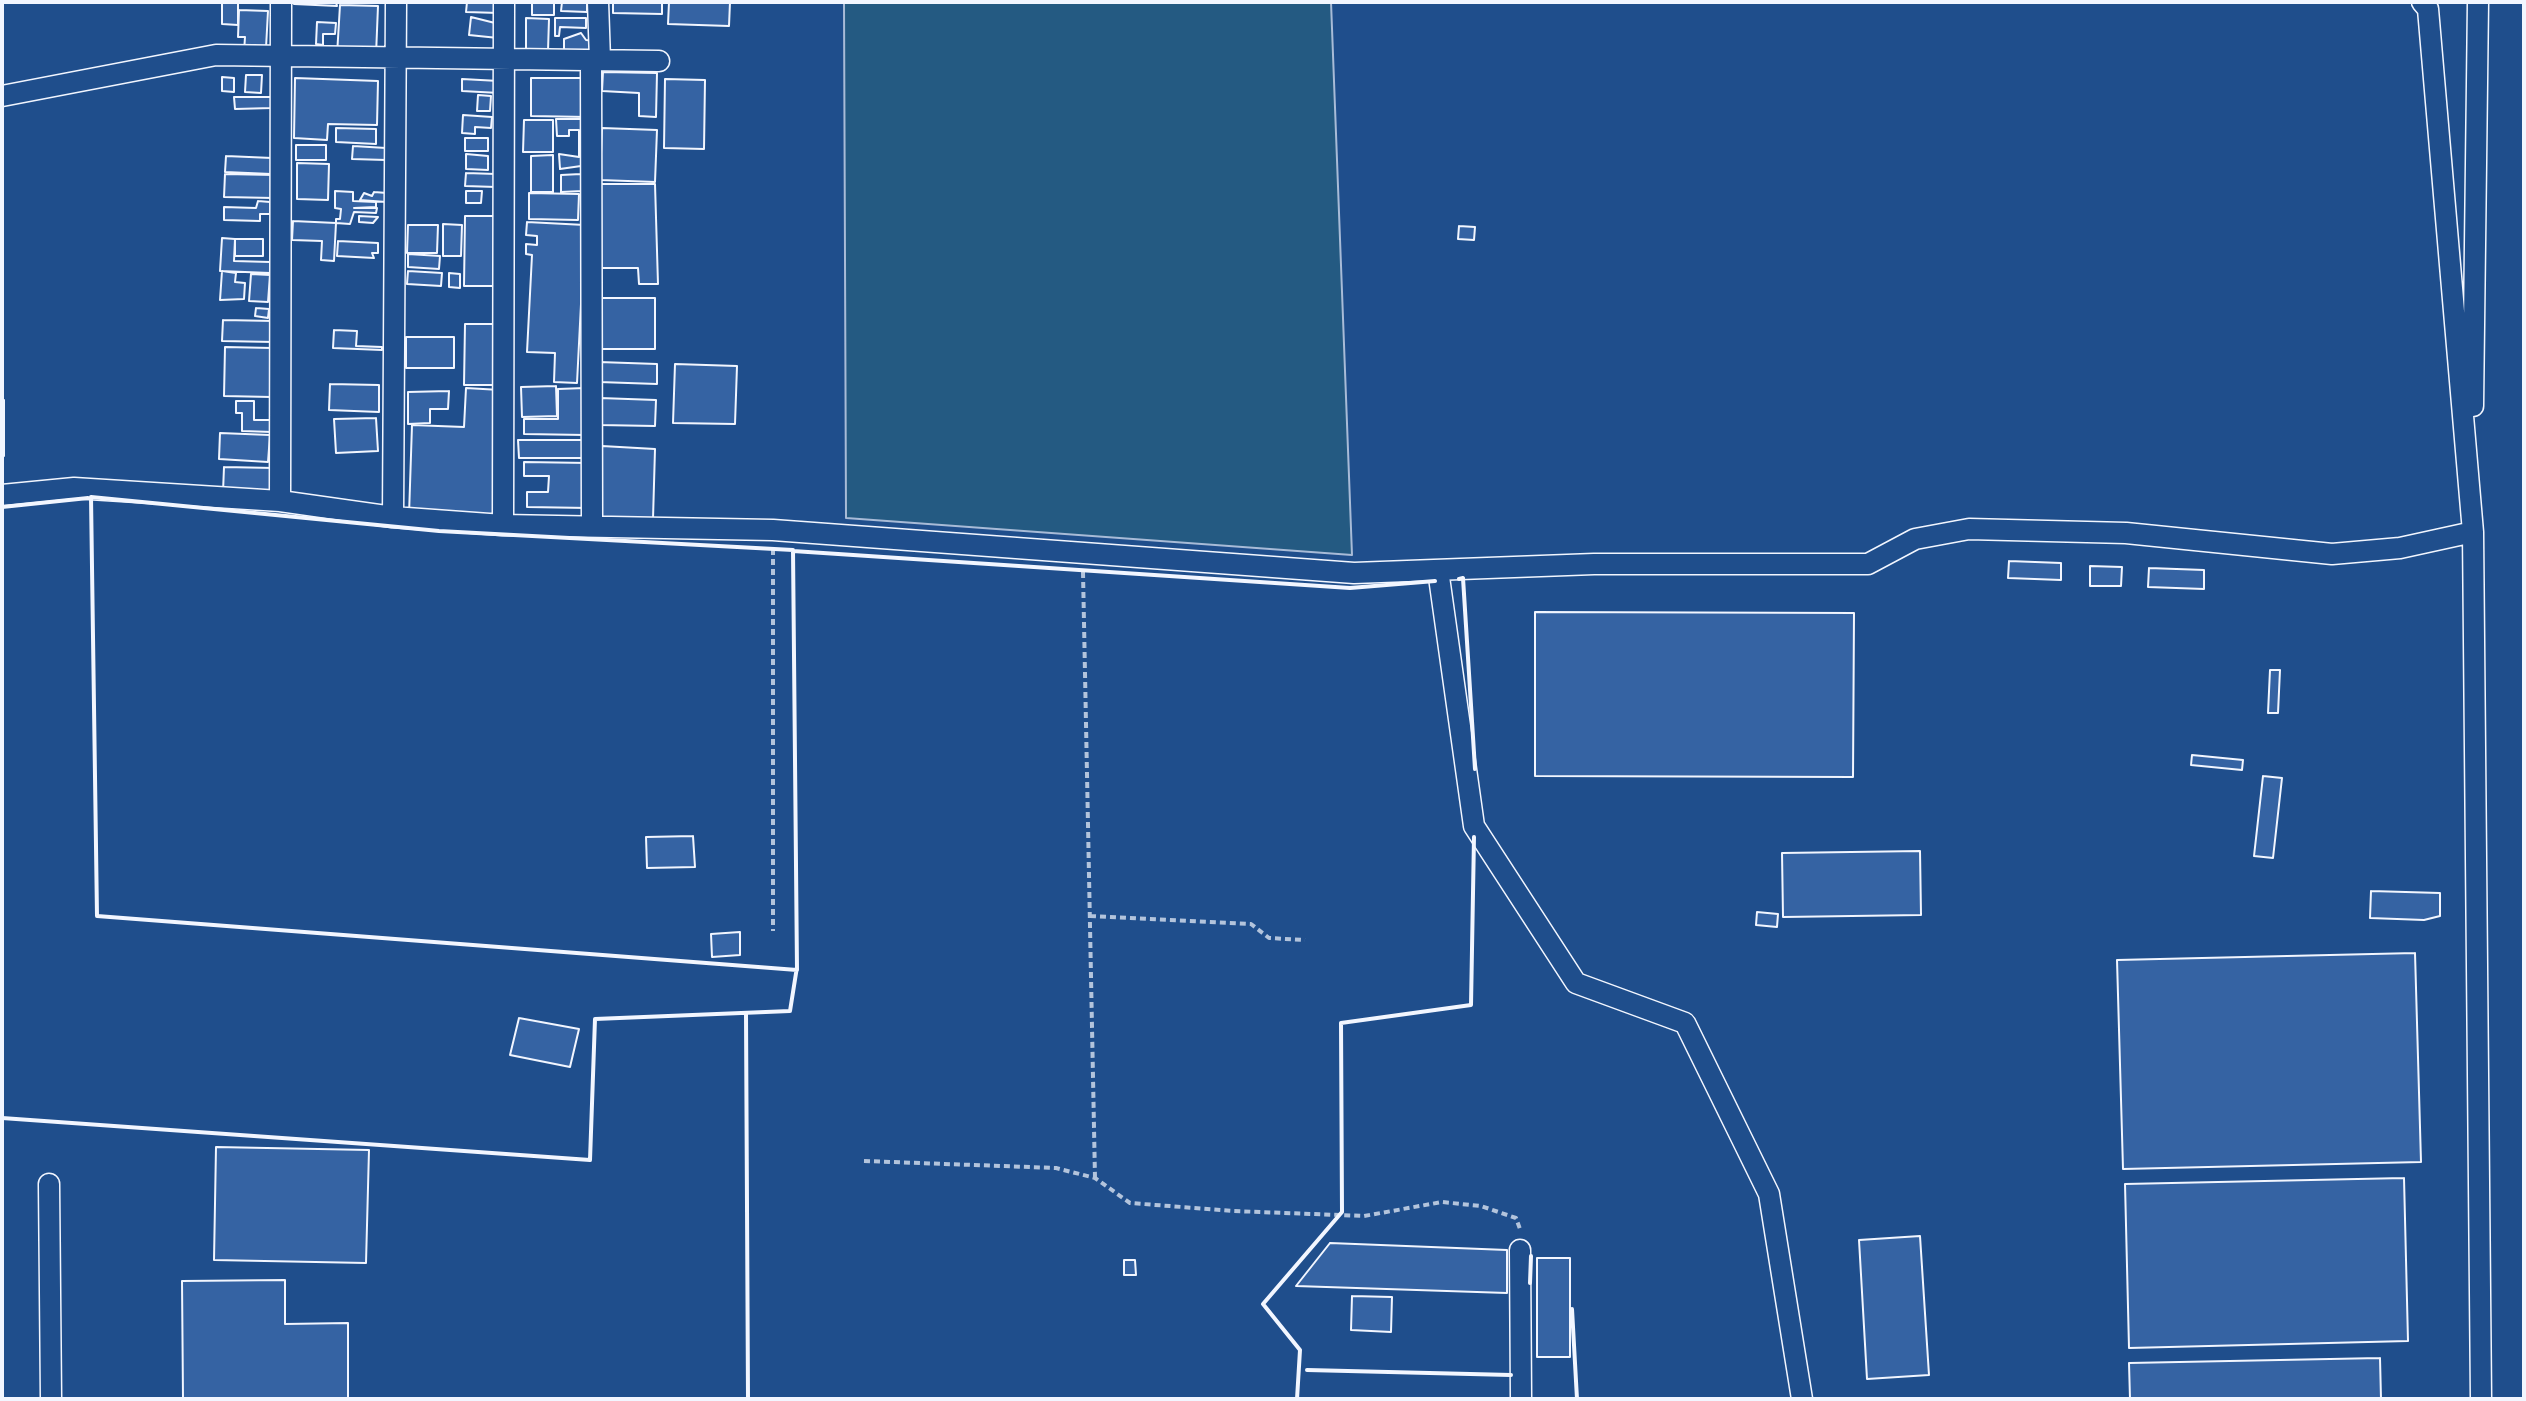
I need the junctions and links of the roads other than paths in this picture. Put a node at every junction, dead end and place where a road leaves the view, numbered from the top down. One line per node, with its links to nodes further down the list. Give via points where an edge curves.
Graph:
1 (281, 2): 7 (street)
2 (396, 2): 8 (street)
3 (504, 2): 9 (street)
4 (598, 2): 10 (street)
5 (2422, 2): 18 (street, via 2428,9)
6 (2478, 2): 18 (street)
7 (281, 56): 8 (street); 12 (street, via 216,55); 14 (street)
8 (395, 58): 9 (street); 15 (street)
9 (504, 60): 10 (street); 16 (street)
10 (595, 60): 11 (street); 17 (street)
11 (659, 61)
12 (2, 96)
13 (2, 495): 14 (street, via 74,488)
14 (280, 501): 15 (street)
15 (393, 517): 16 (street)
16 (503, 525): 17 (street)
17 (592, 525): 19 (street, via 773,530 1354,573)
18 (2472, 528): 19 (street, via 2400,548 2332,554 2126,533 1969,529 1915,539 1868,564); 25 (street)
19 (1438, 570): 24 (street, via 1474,826 1576,983 1685,1023 1769,1194)
20 (49, 1184): 22 (street)
21 (1520, 1250): 23 (street)
22 (51, 1399)
23 (1521, 1399)
24 (1802, 1399)
25 (2481, 1399)

